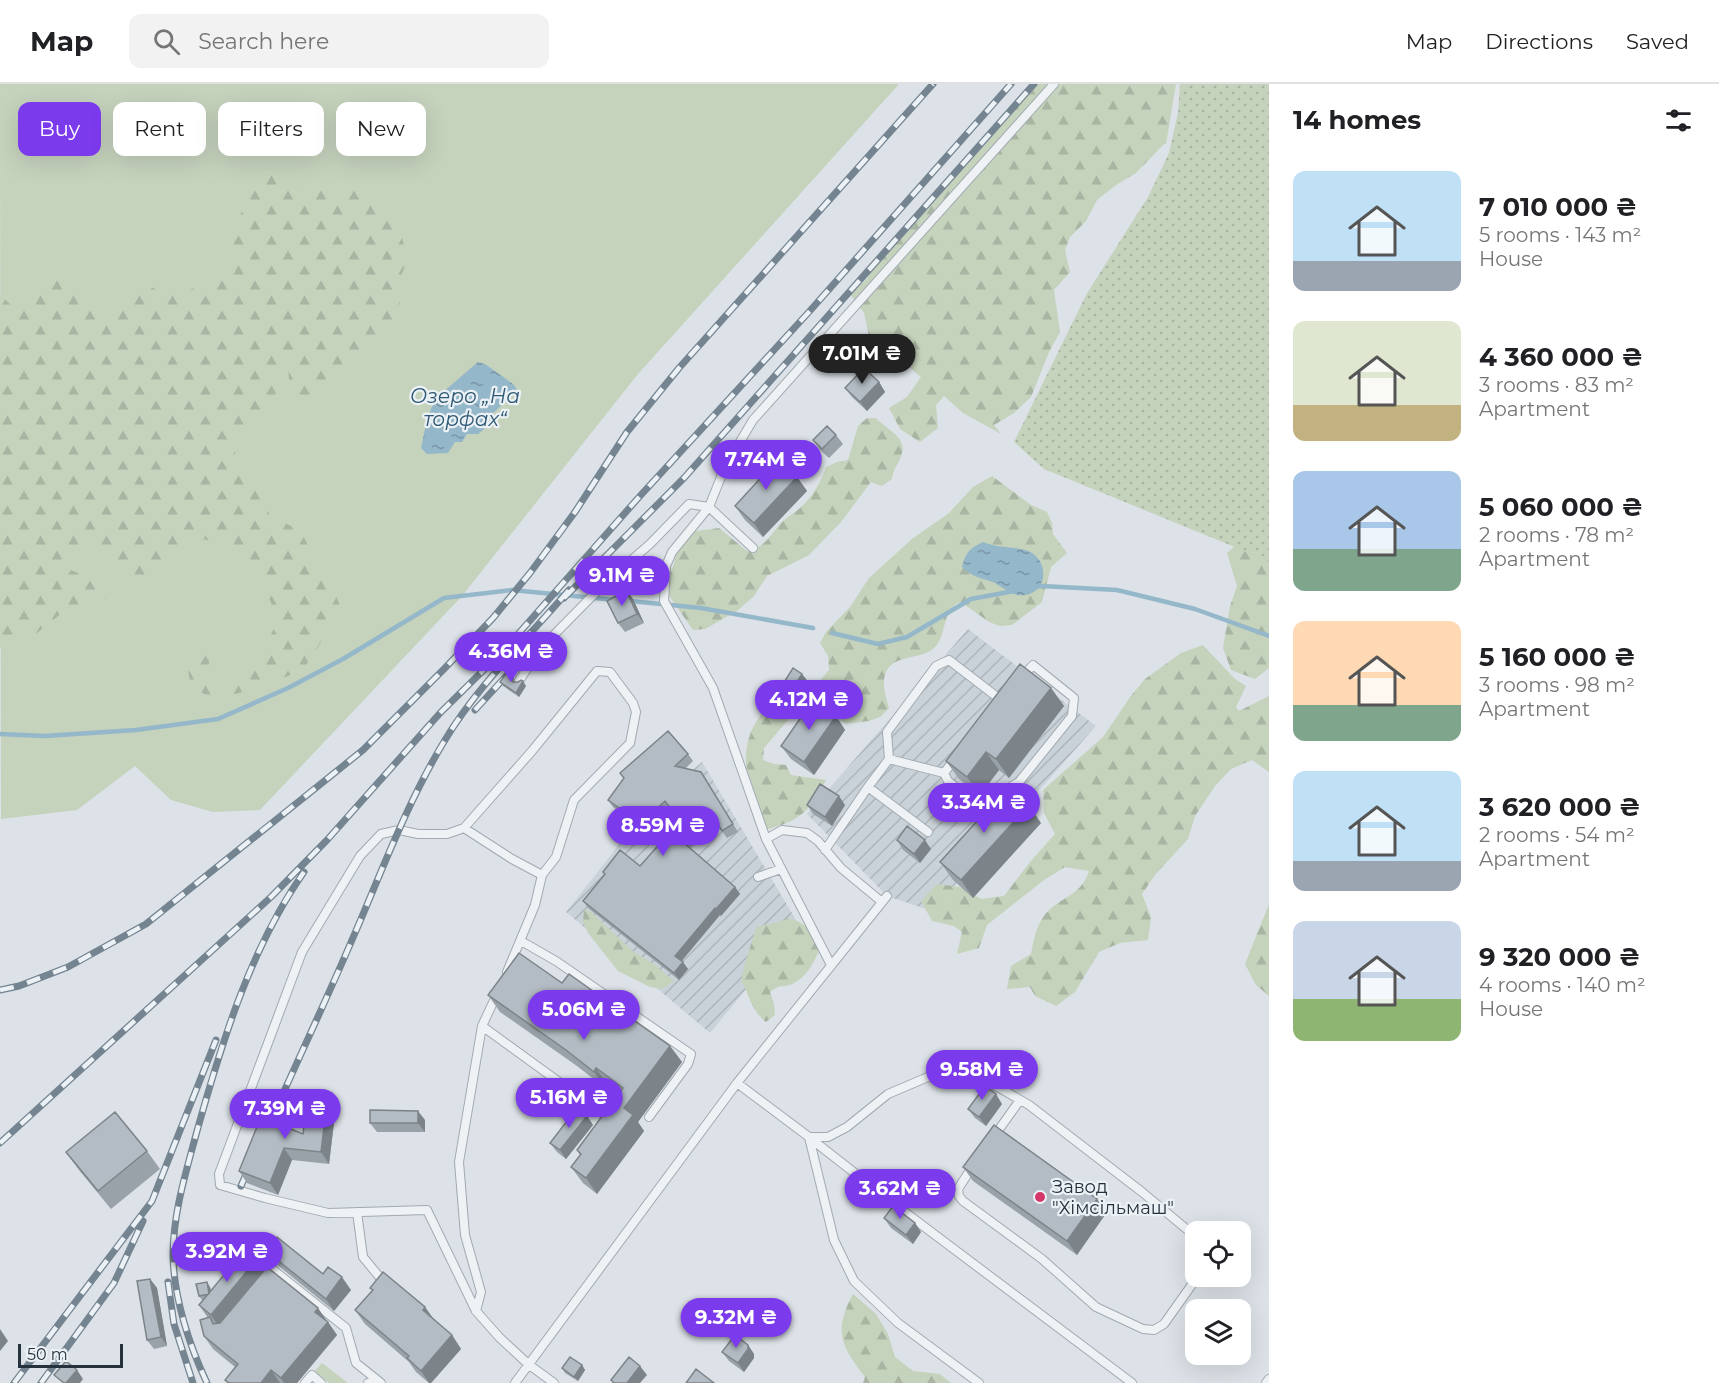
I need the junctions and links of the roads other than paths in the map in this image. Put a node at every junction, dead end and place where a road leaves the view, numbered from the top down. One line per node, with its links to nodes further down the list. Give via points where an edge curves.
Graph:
1 (1054, 84): 2 (lane, via 753,420 725,466)
2 (709, 507): 3 (lane); 4 (lane, via 689,504 540,649); 15 (lane, via 672,552 666,566 664,601 713,688)
3 (753, 548)
4 (519, 681)
5 (1017, 682): 11 (lane, via 1033,665 1074,698 1072,716 1019,782 979,806 948,781)
6 (1010, 691): 7 (lane)
7 (1002, 699): 8 (lane); 10 (lane, via 949,660 936,666 887,732)
8 (994, 709)
9 (958, 754): 11 (lane)
10 (889, 759): 11 (lane); 12 (lane)
11 (944, 773)
12 (868, 788): 14 (lane); 16 (lane)
13 (464, 828): 18 (lane); 18 (lane, via 597,671 610,672 636,712 630,742 574,800 556,857); 30 (lane, via 447,834 399,830 381,834 360,856 302,952 219,1174 220,1185 265,1198 328,1213)
14 (928, 832)
15 (766, 840): 16 (lane, via 782,830 807,833); 17 (lane)
16 (825, 850): 21 (lane, via 841,868 884,899)
17 (782, 869): 19 (lane); 21 (lane)
18 (542, 875): 20 (lane)
19 (758, 878)
20 (522, 940): 22 (lane); 25 (lane, via 691,1054 688,1064)
21 (831, 965): 23 (lane)
22 (482, 1026): 26 (lane, via 610,1119); 37 (lane, via 459,1162 465,1235 481,1292)
23 (737, 1083): 27 (lane); 38 (lane)
24 (1020, 1100): 27 (lane, via 984,1079 928,1077 888,1094 828,1137); 28 (lane); 31 (lane)
25 (649, 1117)
26 (604, 1128)
27 (809, 1137): 46 (lane, via 834,1240 854,1281 898,1323); 47 (lane)
28 (987, 1146)
29 (980, 1155): 36 (lane, via 960,1183 959,1196 1042,1259 1096,1307 1154,1330 1164,1324)
30 (357, 1212): 35 (lane, via 363,1257); 37 (lane, via 427,1210)
31 (1185, 1228)
32 (222, 1255): 33 (lane, via 229,1246 242,1245)
33 (274, 1271): 34 (lane); 40 (lane, via 346,1328 356,1363)
34 (267, 1280)
35 (382, 1280)
36 (1190, 1287)
37 (476, 1311): 38 (lane)
38 (528, 1364): 44 (lane); 45 (lane)
39 (1269, 1379): 48 (lane)
40 (378, 1381): 43 (lane)
41 (305, 1383): 42 (lane, via 312,1375)
42 (321, 1383)
43 (368, 1383)
44 (515, 1383)
45 (554, 1383)
46 (979, 1383)
47 (1132, 1383)
48 (1266, 1383)

